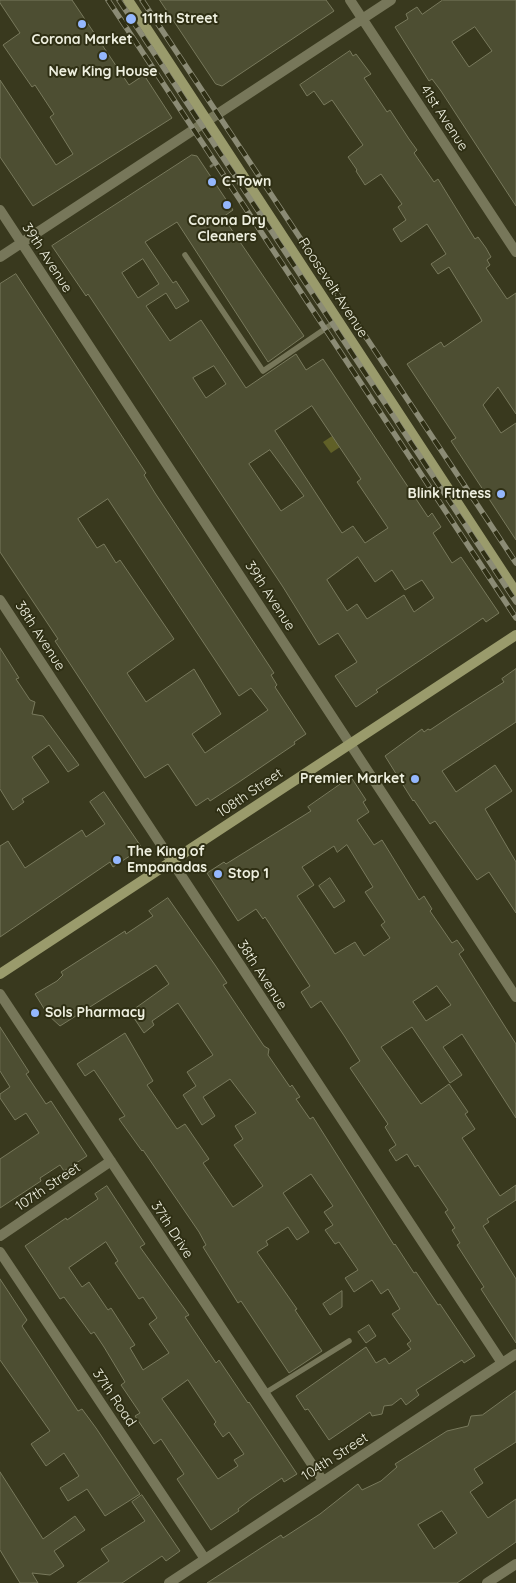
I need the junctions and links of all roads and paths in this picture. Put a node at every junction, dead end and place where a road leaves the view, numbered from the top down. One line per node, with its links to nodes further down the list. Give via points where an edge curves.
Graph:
1 (128, 0): 5 (main road, Roosevelt Avenue)
2 (350, 0): 4 (street, 41st Avenue)
3 (391, 0): 4 (street)
4 (362, 19): 5 (street); 10 (street, 41st Avenue)
5 (207, 122): 9 (street); 13 (main road, Roosevelt Avenue)
6 (211, 160): 7 (path, via 214,164)
7 (210, 167)
8 (0, 210): 9 (street, 39th Avenue)
9 (21, 243): 12 (street); 17 (street, 39th Avenue)
10 (516, 252)
11 (185, 255): 13 (lane, via 263,371)
12 (0, 256)
13 (338, 320): 14 (main road, Roosevelt Avenue)
14 (516, 592)
15 (0, 600): 18 (street, 38th Avenue)
16 (516, 635): 17 (main road, 108th Street)
17 (350, 743): 18 (main road, 108th Street); 21 (street, 39th Avenue)
18 (172, 862): 19 (main road, 108th Street); 27 (street, 38th Avenue)
19 (0, 974)
20 (0, 994): 22 (street, 37th Drive)
21 (516, 997)
22 (111, 1161): 23 (street, 107th Street); 28 (street, 37th Drive)
23 (0, 1236)
24 (0, 1252): 30 (street, 37th Road)
25 (349, 1341): 28 (lane)
26 (516, 1354): 27 (street, 104th Street)
27 (502, 1363): 29 (street, 104th Street)
28 (264, 1393): 29 (street, 37th Drive)
29 (323, 1481): 30 (street, 104th Street)
30 (206, 1559): 32 (street, 104th Street)
31 (516, 1564): 33 (street)
32 (169, 1583)
33 (487, 1583)

